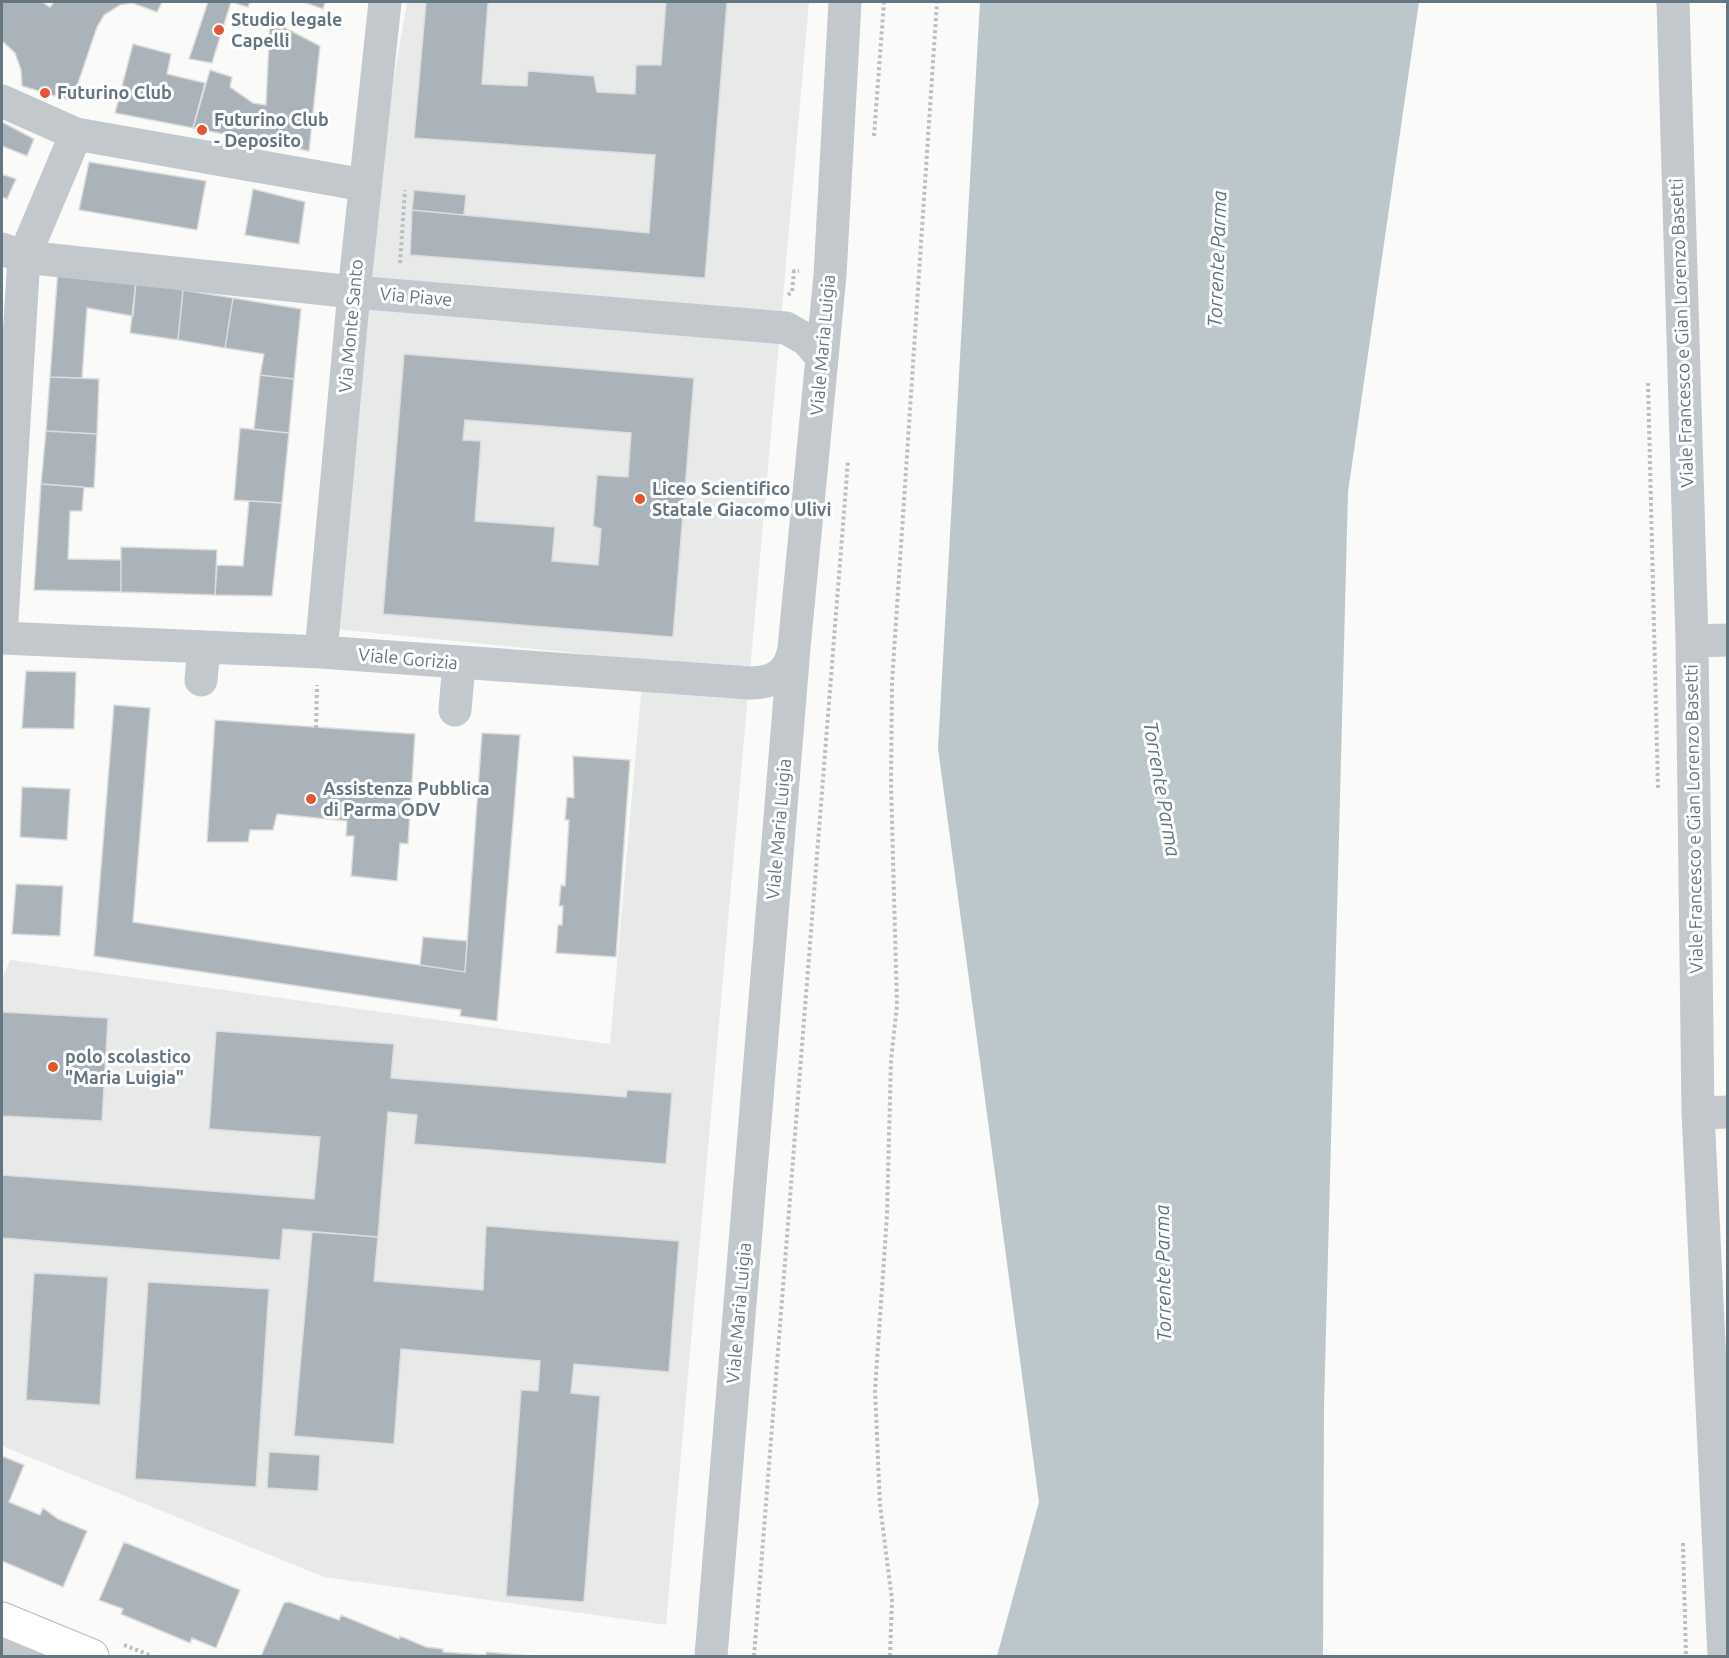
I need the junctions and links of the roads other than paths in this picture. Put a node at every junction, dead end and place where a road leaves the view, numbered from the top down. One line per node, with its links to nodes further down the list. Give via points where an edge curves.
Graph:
1 (385, 2): 6 (street, Via Monte Santo)
2 (846, 2): 9 (street, Viale Maria Luigia)
3 (1673, 2): 13 (street, Viale Francesco e Gian Lorenzo Basetti)
4 (2, 101): 5 (street)
5 (76, 134): 6 (street); 7 (street)
6 (364, 186): 8 (street, Via Monte Santo)
7 (13, 253): 8 (street, Via Piave); 10 (street)
8 (354, 292): 9 (street, Via Piave, via 786,328 807,340); 16 (street, Via Monte Santo)
9 (822, 357): 15 (street, Viale Maria Luigia)
10 (2, 620)
11 (2, 638): 14 (street, Viale Gorizia)
12 (1728, 640): 13 (street)
13 (1692, 641): 20 (street, Viale Francesco e Gian Lorenzo Basetti)
14 (204, 647): 16 (street, Viale Gorizia); 18 (street)
15 (794, 648): 17 (street, Viale Gorizia, via 784,673 760,683); 26 (street, Viale Maria Luigia)
16 (321, 652): 17 (street, Viale Gorizia)
17 (459, 663): 19 (street)
18 (201, 680)
19 (455, 710)
20 (1713, 1112): 23 (street, Viale Francesco e Gian Lorenzo Basetti)
21 (2, 1619): 25 (main road)
22 (2, 1641): 24 (street)
23 (1725, 1645)
24 (37, 1656)
25 (92, 1656)
26 (711, 1656)

